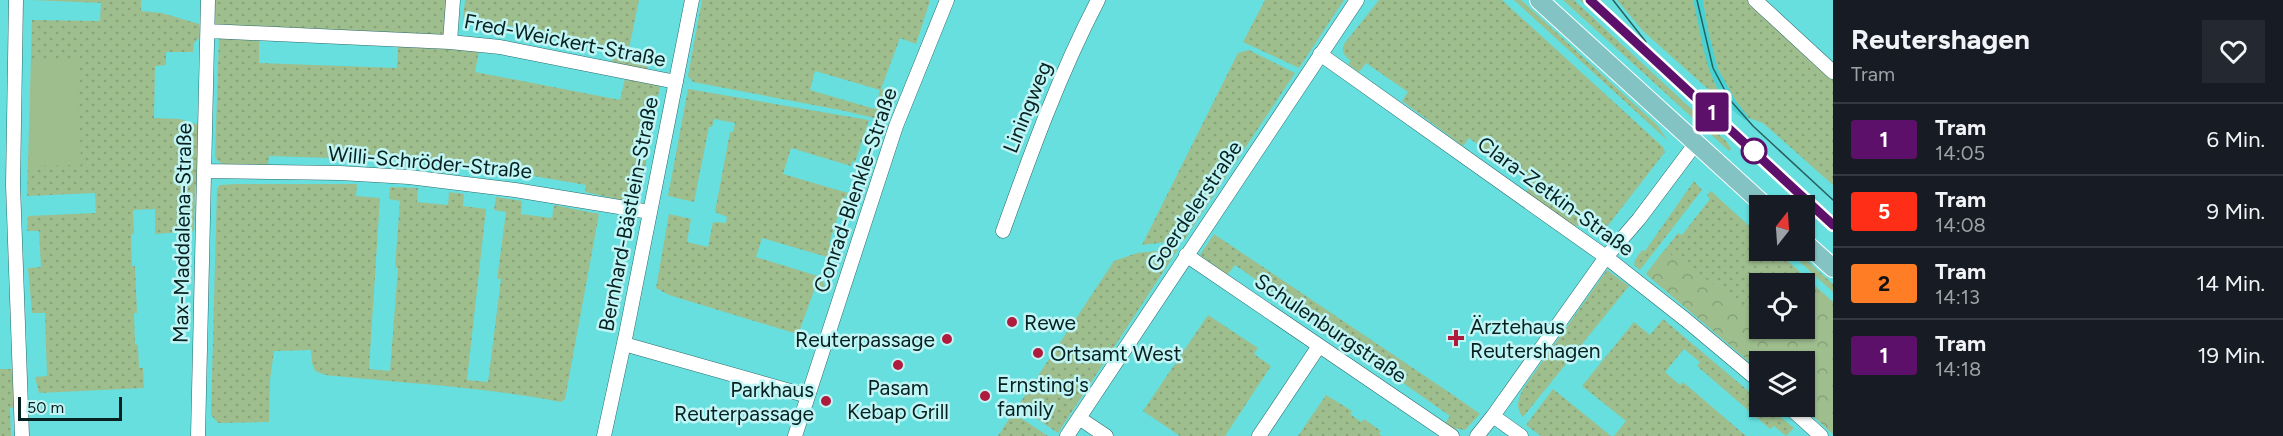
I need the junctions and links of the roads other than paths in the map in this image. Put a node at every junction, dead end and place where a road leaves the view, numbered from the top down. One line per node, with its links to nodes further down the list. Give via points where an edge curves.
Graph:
1 (16, 0): 31 (street, via 13,185)
2 (208, 0): 10 (street, Max-Maddalena-Straße)
3 (453, 0): 11 (street, Fred-Weickert-Straße)
4 (692, 0): 14 (street, Bernhard-Bästlein-Straße)
5 (947, 0): 27 (street, Conrad-Blenkle-Straße, via 896,126)
6 (1098, 0): 19 (street, Liningweg, via 1040,126)
7 (1357, 0): 12 (street, Goerdelerstraße)
8 (1539, 0): 15 (main road)
9 (1755, 0): 13 (street)
10 (207, 31): 11 (street); 16 (street, Max-Maddalena-Straße)
11 (450, 42): 14 (street, Fred-Weickert-Straße, via 500,47)
12 (1325, 57): 21 (street, Goerdelerstraße); 22 (street, Clara-Zetkin-Straße)
13 (1833, 72)
14 (675, 82): 18 (street, Bernhard-Bästlein-Straße)
15 (1696, 143): 17 (main road); 22 (street)
16 (204, 171): 18 (street, Willi-Schröder-Straße, via 409,177); 32 (street, Max-Maddalena-Straße)
17 (1753, 195)
18 (650, 212): 24 (street, Bernhard-Bästlein-Straße)
19 (1003, 231)
20 (1815, 252): 23 (main road)
21 (1186, 255): 25 (street, Schulenburgstraße); 30 (street, Goerdelerstraße)
22 (1606, 256): 26 (street, Clara-Zetkin-Straße); 28 (street)
23 (1833, 268)
24 (624, 344): 27 (street); 33 (street, Bernhard-Bästlein-Straße)
25 (1319, 346): 37 (street); 38 (street, Schulenburgstraße)
26 (1749, 373)
27 (808, 396): 34 (street, Conrad-Blenkle-Straße)
28 (1493, 416): 39 (street); 40 (street)
29 (1800, 417): 41 (street)
30 (1079, 418): 35 (street, Goerdelerstraße); 36 (street)
31 (22, 436)
32 (198, 436)
33 (604, 436)
34 (795, 436)
35 (1067, 436)
36 (1106, 436)
37 (1259, 436)
38 (1452, 436)
39 (1477, 436)
40 (1521, 436)
41 (1821, 436)

